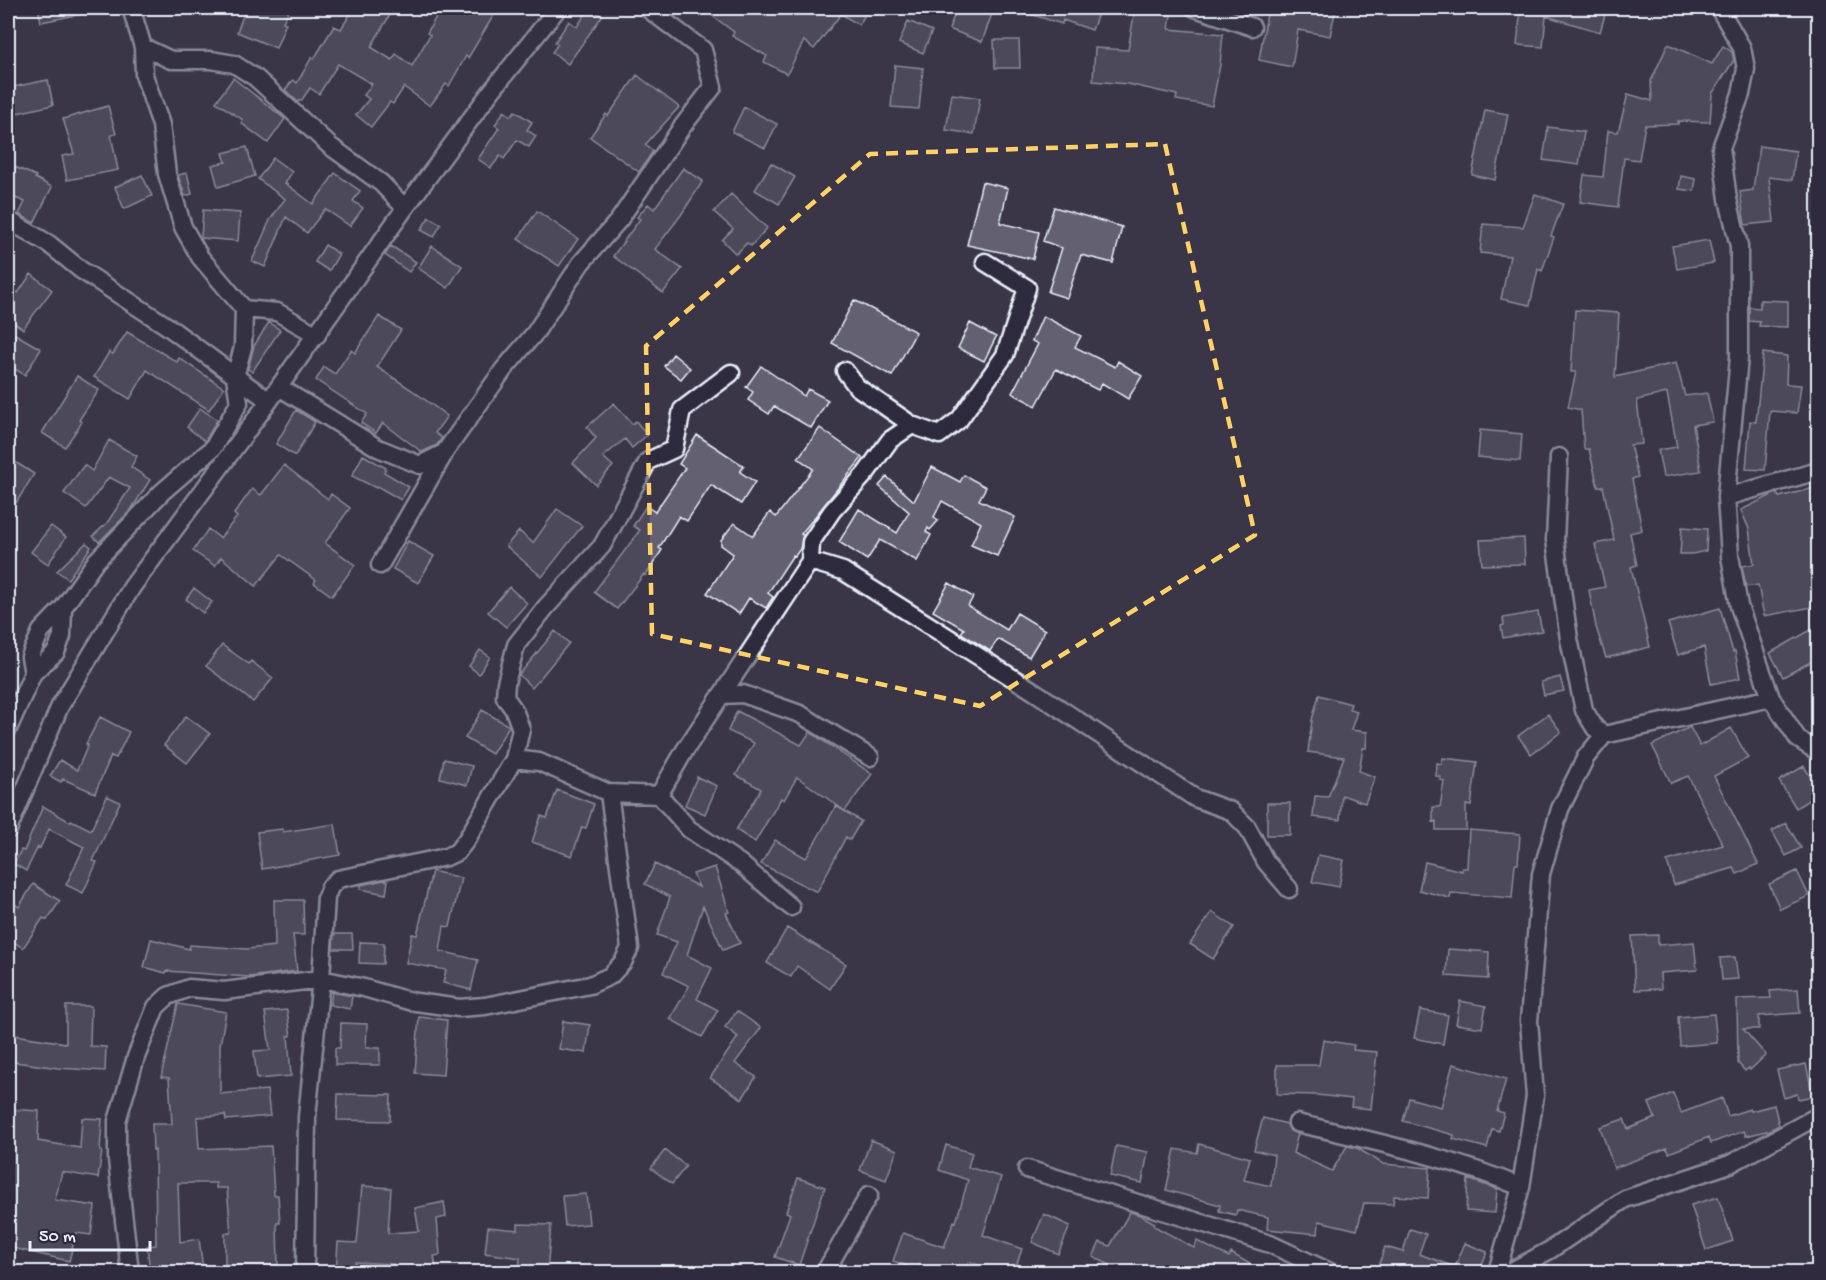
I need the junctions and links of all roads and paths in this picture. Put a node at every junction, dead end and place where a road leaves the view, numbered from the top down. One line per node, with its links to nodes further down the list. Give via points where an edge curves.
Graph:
1 (131, 8): 7 (street)
2 (558, 8): 8 (street)
3 (647, 8): 19 (street, via 703,50 713,87 619,220 581,262 535,333)
4 (1195, 8): 6 (street)
5 (1719, 8): 23 (street, via 1742,48 1746,69 1721,148 1739,246 1739,357)
6 (1252, 27)
7 (143, 47): 8 (street, via 171,60 234,64 276,95 330,146 381,183); 11 (street, via 144,75 161,125 167,174 183,227 200,257)
8 (405, 208): 12 (street)
9 (8, 220): 15 (street, via 49,244)
10 (985, 262): 17 (street, via 1027,288 1005,355 959,420 939,435)
11 (243, 309): 12 (street, via 277,312); 15 (street, via 243,347)
12 (317, 335): 16 (street)
13 (845, 371): 17 (street, via 857,387)
14 (730, 373): 34 (street, via 682,410 674,449 648,461 602,546 516,645 505,697 521,729)
15 (235, 377): 16 (street); 18 (street, via 239,403)
16 (274, 394): 19 (street, via 378,448 420,465); 21 (street)
17 (912, 425): 24 (street, via 890,440 832,511 811,542)
18 (213, 448): 21 (street); 30 (street, via 162,492 96,561 63,608 40,631 30,657 33,673)
19 (444, 453): 25 (street)
20 (1559, 457): 31 (street, via 1555,540 1569,639 1584,710)
21 (222, 466): 37 (street, via 132,587 91,653 60,706)
22 (1818, 471): 23 (street)
23 (1726, 497): 29 (street, via 1730,556 1739,606)
24 (810, 561): 26 (street); 38 (street, via 843,571 1195,798 1231,811 1247,827 1266,862)
25 (380, 565)
26 (734, 676): 27 (street); 28 (street)
27 (743, 694): 28 (street); 33 (street, via 800,714)
28 (721, 695): 36 (street)
29 (1771, 698): 31 (street); 32 (street, via 1798,739)
30 (8, 729)
31 (1604, 735): 44 (street, via 1586,757 1560,809 1541,874 1529,1021 1534,1096)
32 (1818, 753)
33 (870, 757)
34 (514, 759): 35 (street, via 539,762); 40 (street, via 457,852 338,879 330,887 326,897)
35 (609, 793): 36 (street); 40 (street, via 630,948 610,976 590,985 459,1008 409,1001)
36 (659, 795): 39 (street, via 688,829 741,864)
37 (8, 830)
38 (1289, 889)
39 (791, 908)
40 (321, 979): 46 (street, via 224,991 189,988 168,996 156,1006 117,1122 117,1160); 47 (street, via 308,1117)
41 (1818, 1116): 51 (street, via 1730,1164 1625,1199)
42 (1297, 1123): 44 (street, via 1423,1154)
43 (1027, 1169): 49 (street, via 1270,1244)
44 (1521, 1187): 50 (street)
45 (869, 1196): 48 (street)
46 (130, 1272)
47 (305, 1272)
48 (825, 1272)
49 (1330, 1272)
50 (1497, 1272)
51 (1510, 1272)

